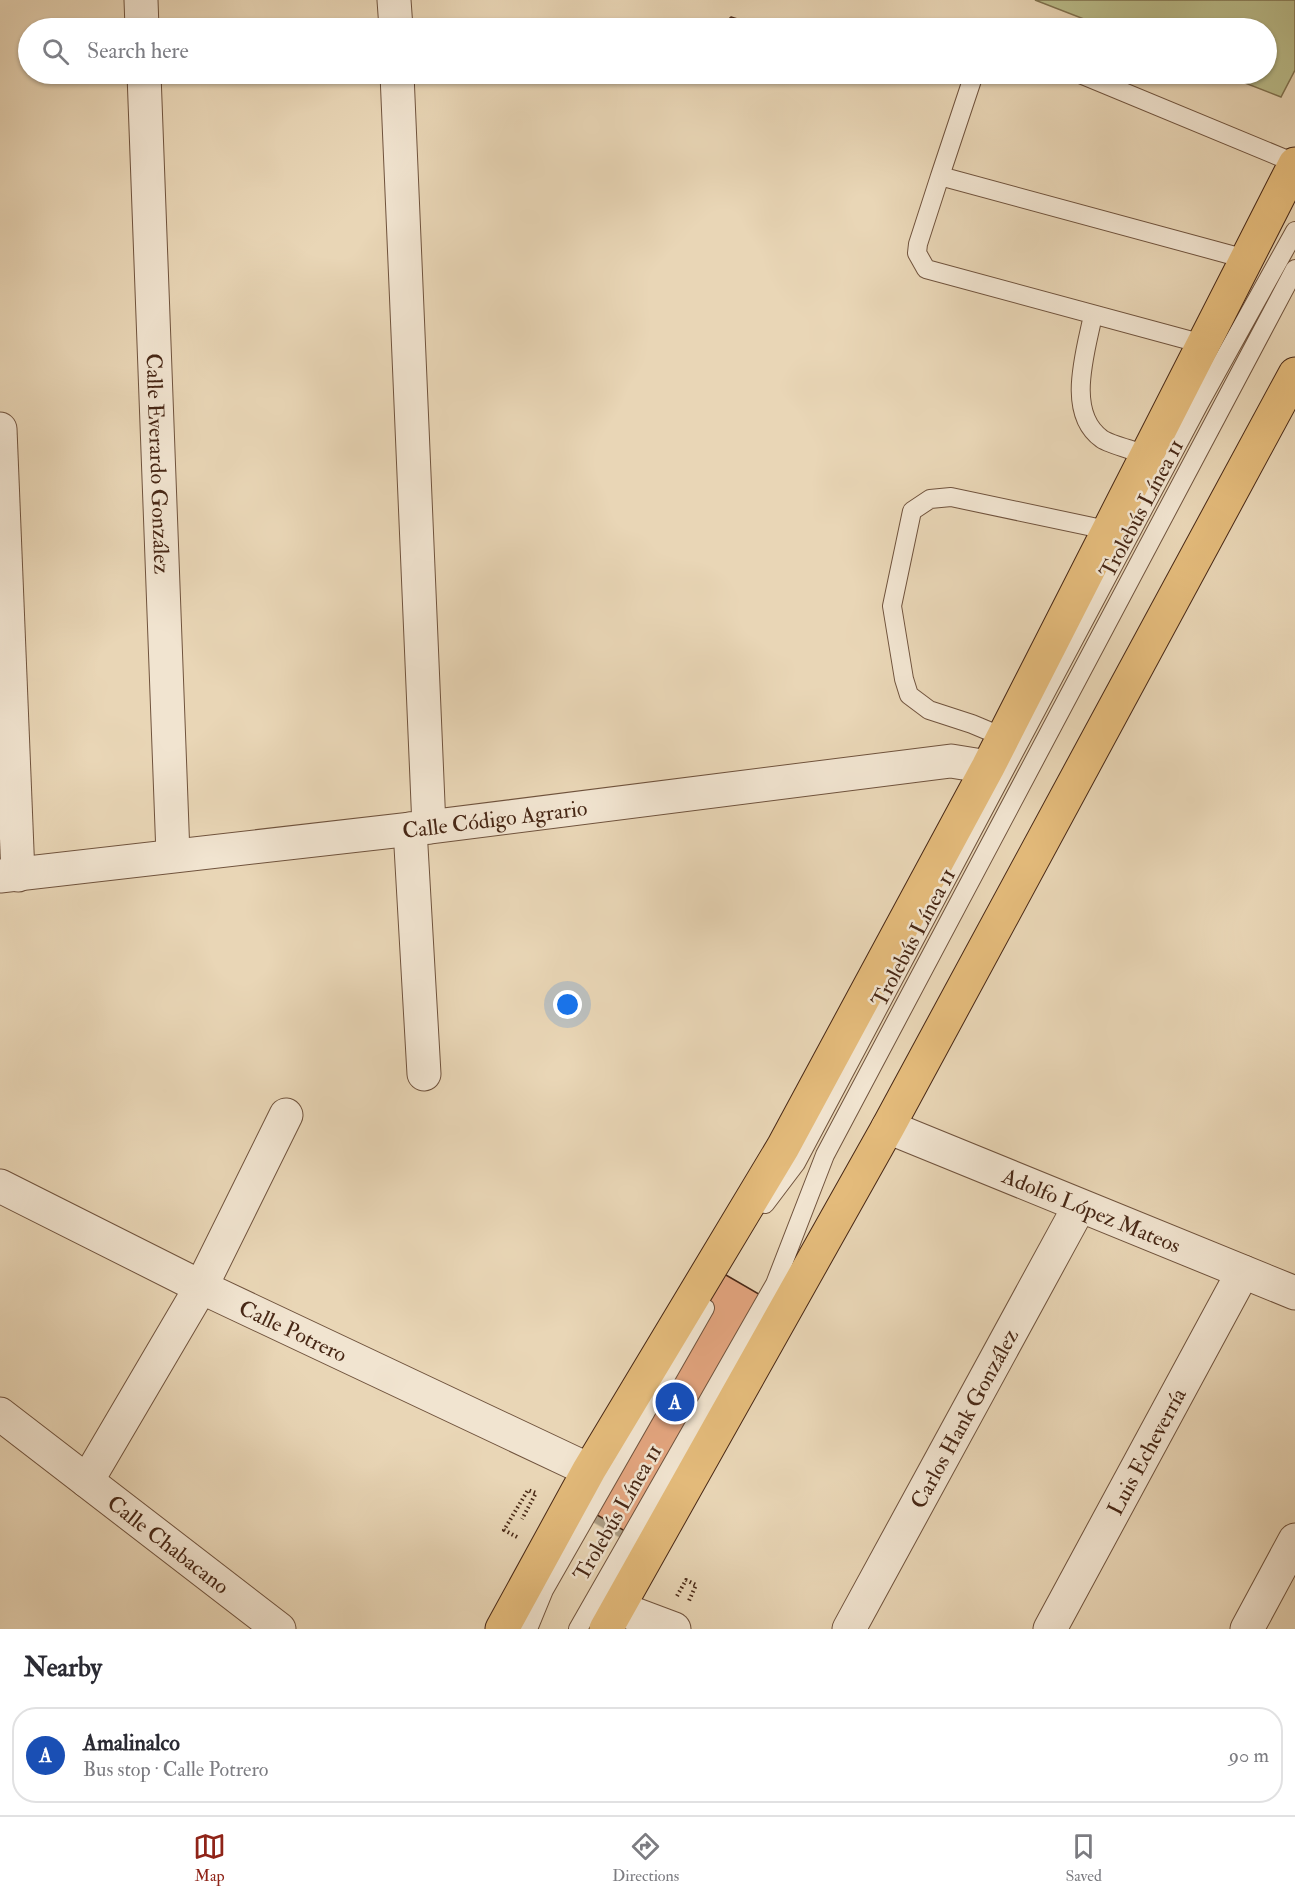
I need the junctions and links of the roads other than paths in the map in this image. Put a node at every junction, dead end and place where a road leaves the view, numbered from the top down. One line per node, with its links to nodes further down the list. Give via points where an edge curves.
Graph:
1 (141, 0): 3 (street)
2 (394, 0): 4 (street)
3 (142, 18)
4 (395, 18)
5 (144, 84): 23 (street, Calle Everardo González)
6 (397, 84): 22 (street)
7 (971, 84): 10 (lane)
8 (1104, 84): 9 (lane)
9 (1295, 163): 12 (main road)
10 (940, 176): 12 (lane); 14 (lane, via 918,244 917,253 926,269)
11 (1295, 231): 41 (lane, via 796,1163 761,1210 544,1590)
12 (1246, 259): 15 (main road)
13 (1295, 269): 42 (lane, Trolebús Línea 11, via 825,1155 775,1284)
14 (1093, 315): 15 (lane); 18 (lane, via 1081,392 1087,423 1103,440)
15 (1203, 344): 18 (main road)
16 (1295, 374): 27 (main road)
17 (0, 429): 24 (street)
18 (1146, 455): 19 (main road)
19 (1107, 530): 20 (main road); 20 (lane, via 951,497 930,499 912,511 892,606 909,695 929,710)
20 (1003, 737): 21 (main road)
21 (988, 767): 22 (street, Calle Código Agrario, via 951,761); 34 (main road, via 783,1147)
22 (420, 828): 23 (street, Calle Código Agrario); 25 (street)
23 (173, 855): 24 (street, Calle Código Agrario)
24 (9, 876)
25 (424, 1074)
26 (286, 1114): 31 (street, Calle Chabacano)
27 (888, 1127): 29 (street, Adolfo López Mateos); 38 (main road)
28 (0, 1186): 31 (street, Calle Potrero)
29 (1079, 1207): 30 (street, Adolfo López Mateos); 43 (street, Carlos Hank González)
30 (1243, 1272): 32 (street, Adolfo López Mateos); 44 (street, Luis Echeverría)
31 (201, 1287): 34 (street, Calle Potrero); 35 (street, Calle Chabacano)
32 (1295, 1293)
33 (0, 1414): 35 (street, Calle Chabacano)
34 (589, 1470): 40 (main road)
35 (87, 1481): 39 (street, Calle Chabacano)
36 (1295, 1540): 45 (street)
37 (677, 1614): 38 (street)
38 (612, 1618)
39 (279, 1629)
40 (502, 1629)
41 (528, 1629)
42 (578, 1629)
43 (849, 1629)
44 (1050, 1629)
45 (1247, 1629)

